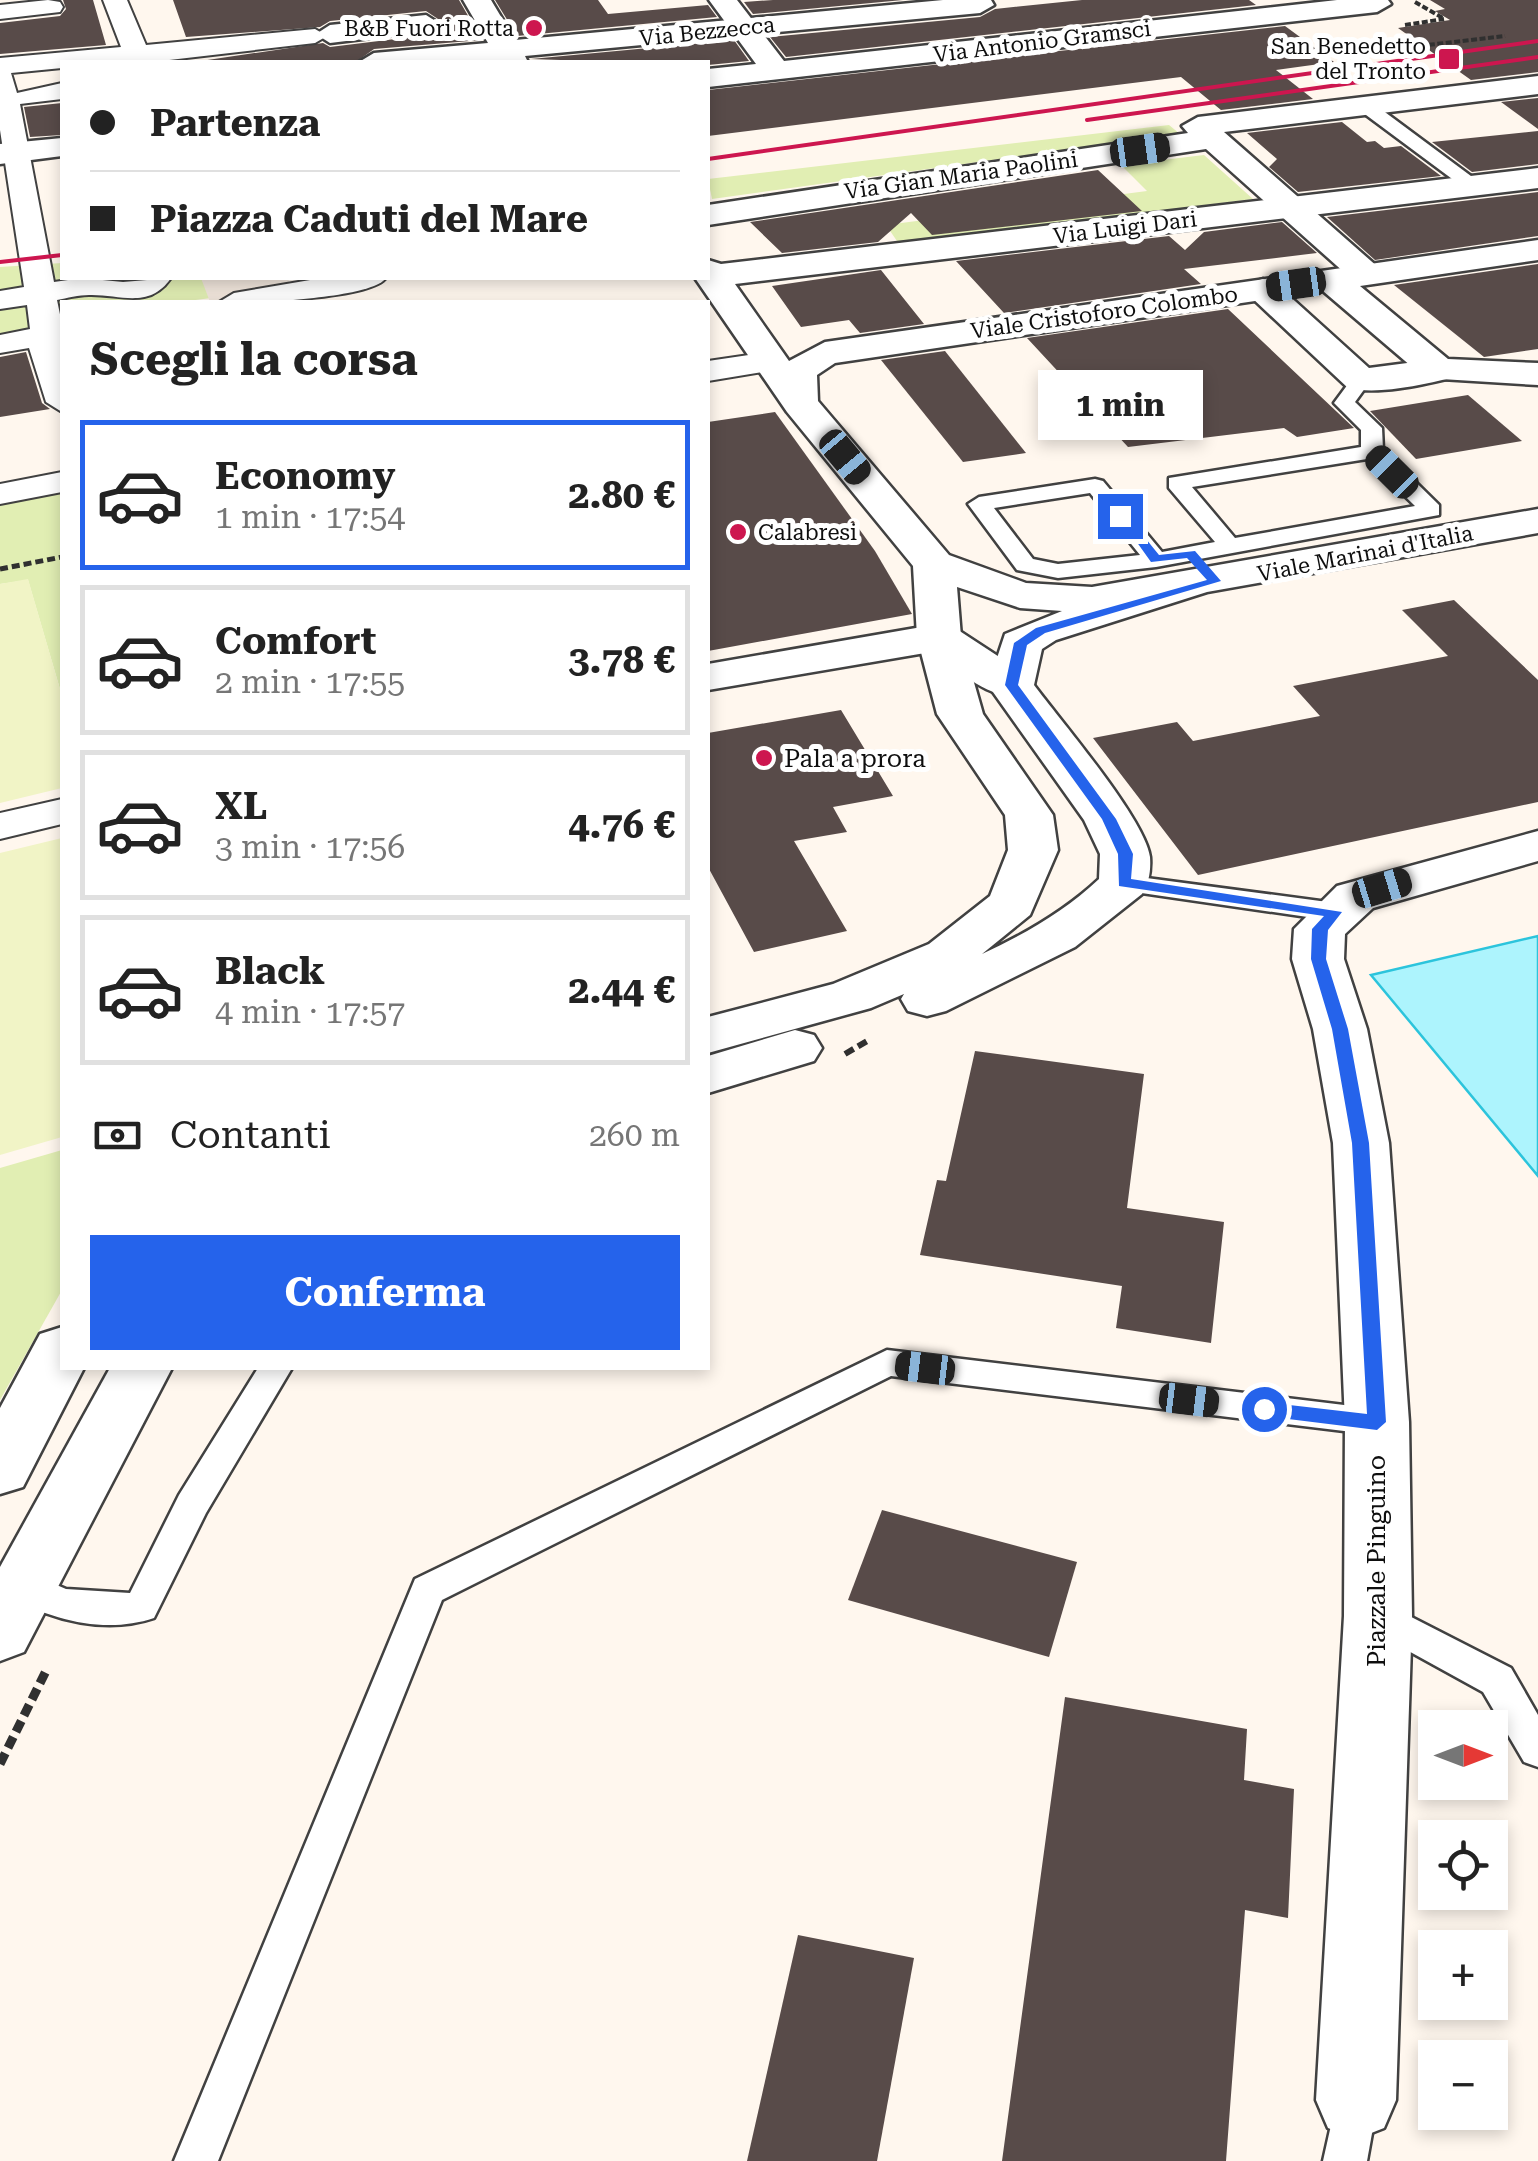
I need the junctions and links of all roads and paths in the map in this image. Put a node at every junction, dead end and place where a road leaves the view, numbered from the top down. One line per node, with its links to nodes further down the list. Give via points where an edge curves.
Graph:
1 (396, 0): 10 (street)
2 (723, 0): 11 (street)
3 (1374, 2): 14 (street, Via Antonio Gramsci)
4 (86, 3): 8 (street); 9 (street)
5 (978, 3): 11 (street, Via Bezzecca); 14 (street)
6 (618, 6): 16 (street)
7 (494, 11): 10 (street); 18 (street)
8 (0, 12)
9 (136, 26): 12 (street); 17 (street)
10 (322, 26): 17 (street); 20 (street)
11 (743, 27): 16 (street, Via Bezzecca); 24 (street)
12 (92, 30)
13 (1505, 36): 15 (path)
14 (1014, 44): 24 (street, Via Antonio Gramsci)
15 (1388, 45)
16 (646, 50): 18 (street, Via Bezzecca)
17 (138, 57): 19 (street)
18 (511, 57): 21 (street, Via Bezzecca)
19 (92, 60)
20 (341, 60)
21 (429, 60)
22 (60, 62): 23 (street)
23 (0, 66)
24 (777, 71): 26 (street, Via Antonio Gramsci)
25 (0, 75): 28 (street)
26 (710, 78)
27 (1538, 85): 29 (street)
28 (35, 98): 32 (street)
29 (1364, 105): 30 (street, via 1198,126); 34 (lane)
30 (1213, 139): 35 (street); 36 (street, Via Gian Maria Paolini)
31 (60, 147): 32 (street)
32 (10, 152): 45 (street)
33 (1538, 178): 34 (street, Via Luigi Dari)
34 (1473, 186): 35 (street, Via Luigi Dari)
35 (1291, 208): 38 (street, Via Luigi Dari); 40 (street)
36 (710, 215)
37 (1538, 250): 40 (street, Viale Cristoforo Colombo)
38 (710, 273)
39 (710, 274): 50 (street)
40 (1349, 277): 44 (street, Viale Cristoforo Colombo); 53 (street)
41 (152, 280): 43 (street, via 115,291)
42 (355, 280): 46 (street)
43 (98, 281): 45 (street)
44 (1262, 290): 51 (street, Viale Cristoforo Colombo); 55 (street)
45 (40, 293): 47 (street); 48 (street)
46 (239, 296)
47 (0, 300)
48 (55, 335): 49 (street); 56 (street, via 44,350)
49 (0, 344)
50 (762, 348): 51 (street, Viale Cristoforo Colombo); 52 (street); 57 (street)
51 (848, 348): 57 (street, Viale Cristoforo Colombo, via 825,353 797,374)
52 (710, 370)
53 (1438, 370): 54 (street); 55 (street)
54 (1535, 373)
55 (1360, 380): 58 (lane, via 1344,403 1371,428)
56 (60, 396)
57 (800, 404): 65 (street)
58 (1372, 452): 62 (lane); 66 (lane, via 1177,482)
59 (60, 482): 60 (street)
60 (0, 494)
61 (1538, 521): 62 (street, Viale Marinai d'Italia)
62 (1444, 523): 66 (street, Viale Marinai d'Italia)
63 (60, 557): 67 (path)
64 (1156, 560): 64 (lane, via 1095,486 979,504 1025,564 1058,570); 66 (lane)
65 (934, 564): 66 (street, Viale Marinai d'Italia, via 991,586 1092,600); 68 (street)
66 (1206, 566): 70 (street, Viale Marinai d'Italia, via 1041,630 1021,643)
67 (0, 569)
68 (939, 637): 69 (street); 70 (street); 76 (street, via 960,714 1029,815 1033,850 1012,904 947,956 852,996)
69 (710, 677)
70 (1011, 685): 74 (street, via 1108,819 1125,854)
71 (60, 812): 72 (street)
72 (0, 826)
73 (1538, 846): 75 (street, via 1355,897)
74 (1124, 883): 75 (lane); 77 (street, via 1100,908 1026,954 865,1027)
75 (1334, 912): 81 (street, Piazzale Pinguino, via 1320,929 1318,959 1340,1029 1361,1143)
76 (710, 1034)
77 (710, 1074)
78 (60, 1354): 82 (street)
79 (139, 1370): 83 (street)
80 (274, 1370): 83 (lane, via 192,1505 141,1607 103,1611 50,1602)
81 (1377, 1422): 84 (street, Piazzale Pinguino); 87 (lane, via 887,1364 428,1590)
82 (0, 1468)
83 (12, 1609)
84 (1378, 1616): 85 (lane, via 1497,1680); 86 (street, Piazzale Pinguino)
85 (1538, 1750)
86 (1350, 2130)
87 (196, 2161)

